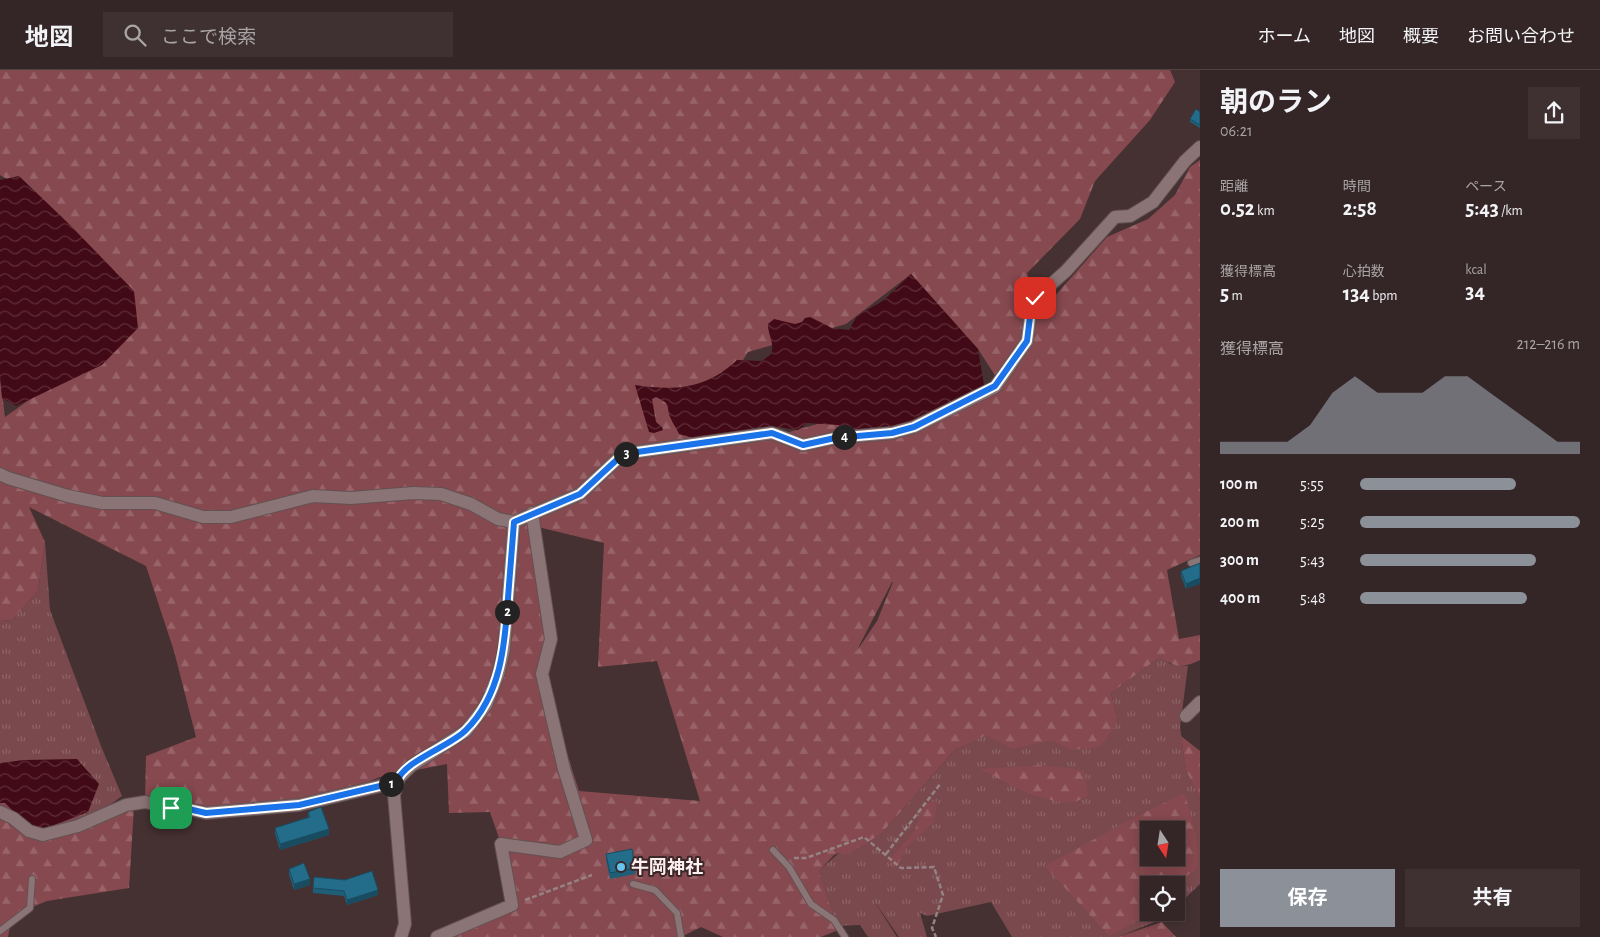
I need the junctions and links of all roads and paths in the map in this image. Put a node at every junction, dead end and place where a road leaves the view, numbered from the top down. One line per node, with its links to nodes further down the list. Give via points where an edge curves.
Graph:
1 (1200, 147): 3 (street, via 1153,202 1130,216 1115,217 1066,271 1032,301 1027,341 995,386 914,427 892,433 835,438 803,445 772,433 623,454 580,494)
2 (0, 474): 4 (street, via 68,496 102,503 155,503 203,517 231,517 313,496 351,498 413,493 441,494 471,504 498,519)
3 (532, 513): 4 (street); 18 (street, via 551,639 542,674 564,769 586,840 560,852 501,844)
4 (514, 522): 9 (street, via 504,649 486,705 466,731 411,766)
5 (1200, 560): 6 (lane)
6 (1191, 563)
7 (1200, 702): 8 (street)
8 (1186, 716)
9 (397, 782): 11 (street, via 299,805 206,813 145,802 126,805 78,826 43,835 28,831); 20 (street, via 394,795 405,924)
10 (941, 783): 13 (path)
11 (0, 812)
12 (773, 850): 14 (lane)
13 (886, 854): 14 (path, via 864,837 806,858); 24 (path, via 901,868 934,867 944,896 932,928)
14 (781, 859): 23 (lane, via 789,866 811,904 834,920)
15 (592, 874): 18 (path)
16 (32, 879): 19 (lane, via 30,908)
17 (633, 884): 22 (lane, via 655,890 677,913)
18 (512, 905): 21 (street)
19 (0, 931)
20 (401, 937)
21 (438, 937)
22 (681, 937)
23 (845, 937)
24 (936, 937)

